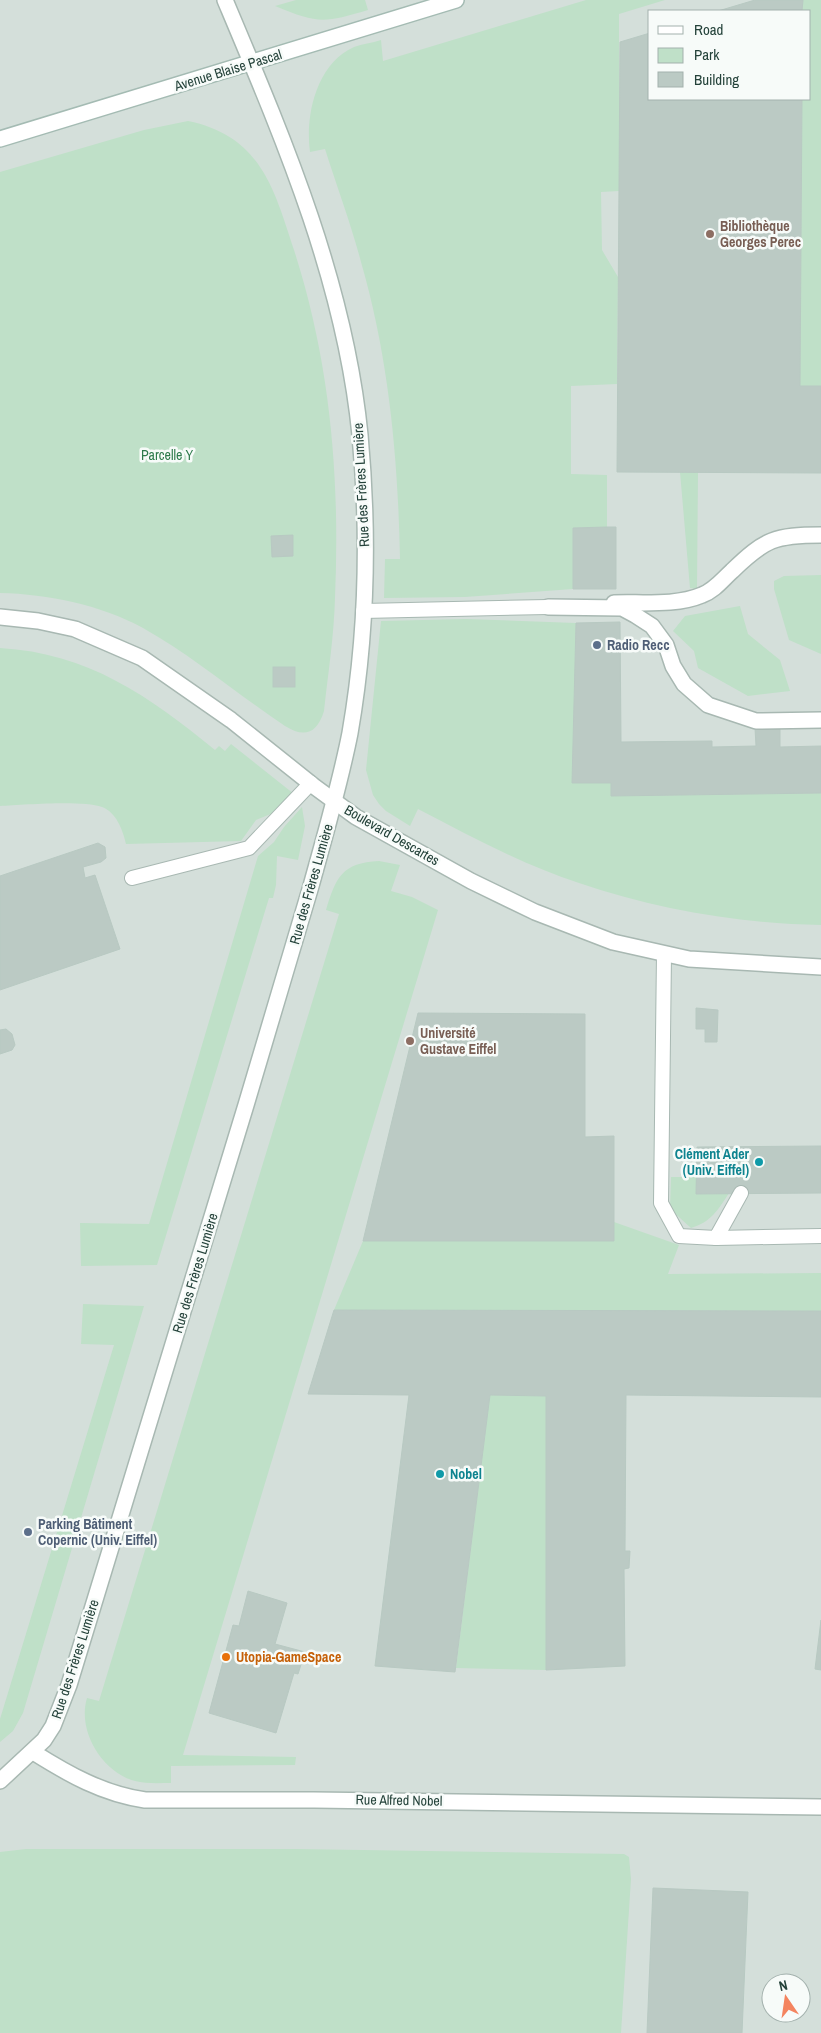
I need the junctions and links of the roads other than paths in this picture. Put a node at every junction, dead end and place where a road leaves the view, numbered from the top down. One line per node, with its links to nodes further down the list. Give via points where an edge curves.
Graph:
1 (226, 0): 3 (street, Rue des Frères Lumière)
2 (456, 0): 3 (street, Avenue Blaise Pascal)
3 (252, 63): 4 (street, Avenue Blaise Pascal); 7 (street, Rue des Frères Lumière, via 294,164 343,331 360,432 365,548)
4 (0, 139)
5 (821, 535): 6 (street, via 774,539 758,548 718,586 687,600)
6 (548, 607): 7 (lane); 9 (street, via 622,608 635,615 652,626 666,645 684,684 708,705 756,721)
7 (363, 611): 11 (street, Rue des Frères Lumière, via 350,731)
8 (0, 617): 10 (street, Boulevard Descartes, via 75,629 142,658 231,720)
9 (821, 720)
10 (310, 783): 11 (street, Boulevard Descartes); 12 (lane, via 249,848)
11 (335, 801): 13 (street, Boulevard Descartes, via 356,817 471,882 535,912 613,942); 18 (street, Rue des Frères Lumière, via 197,1269 69,1685 53,1726)
12 (132, 878)
13 (664, 954): 14 (street, Boulevard Descartes, via 689,960); 17 (lane, via 661,1203 678,1236)
14 (821, 967)
15 (741, 1193): 17 (lane)
16 (821, 1236): 17 (lane)
17 (716, 1238)
18 (33, 1752): 19 (street); 20 (street, Rue Alfred Nobel, via 97,1788 145,1800)
19 (0, 1781)
20 (821, 1806)

